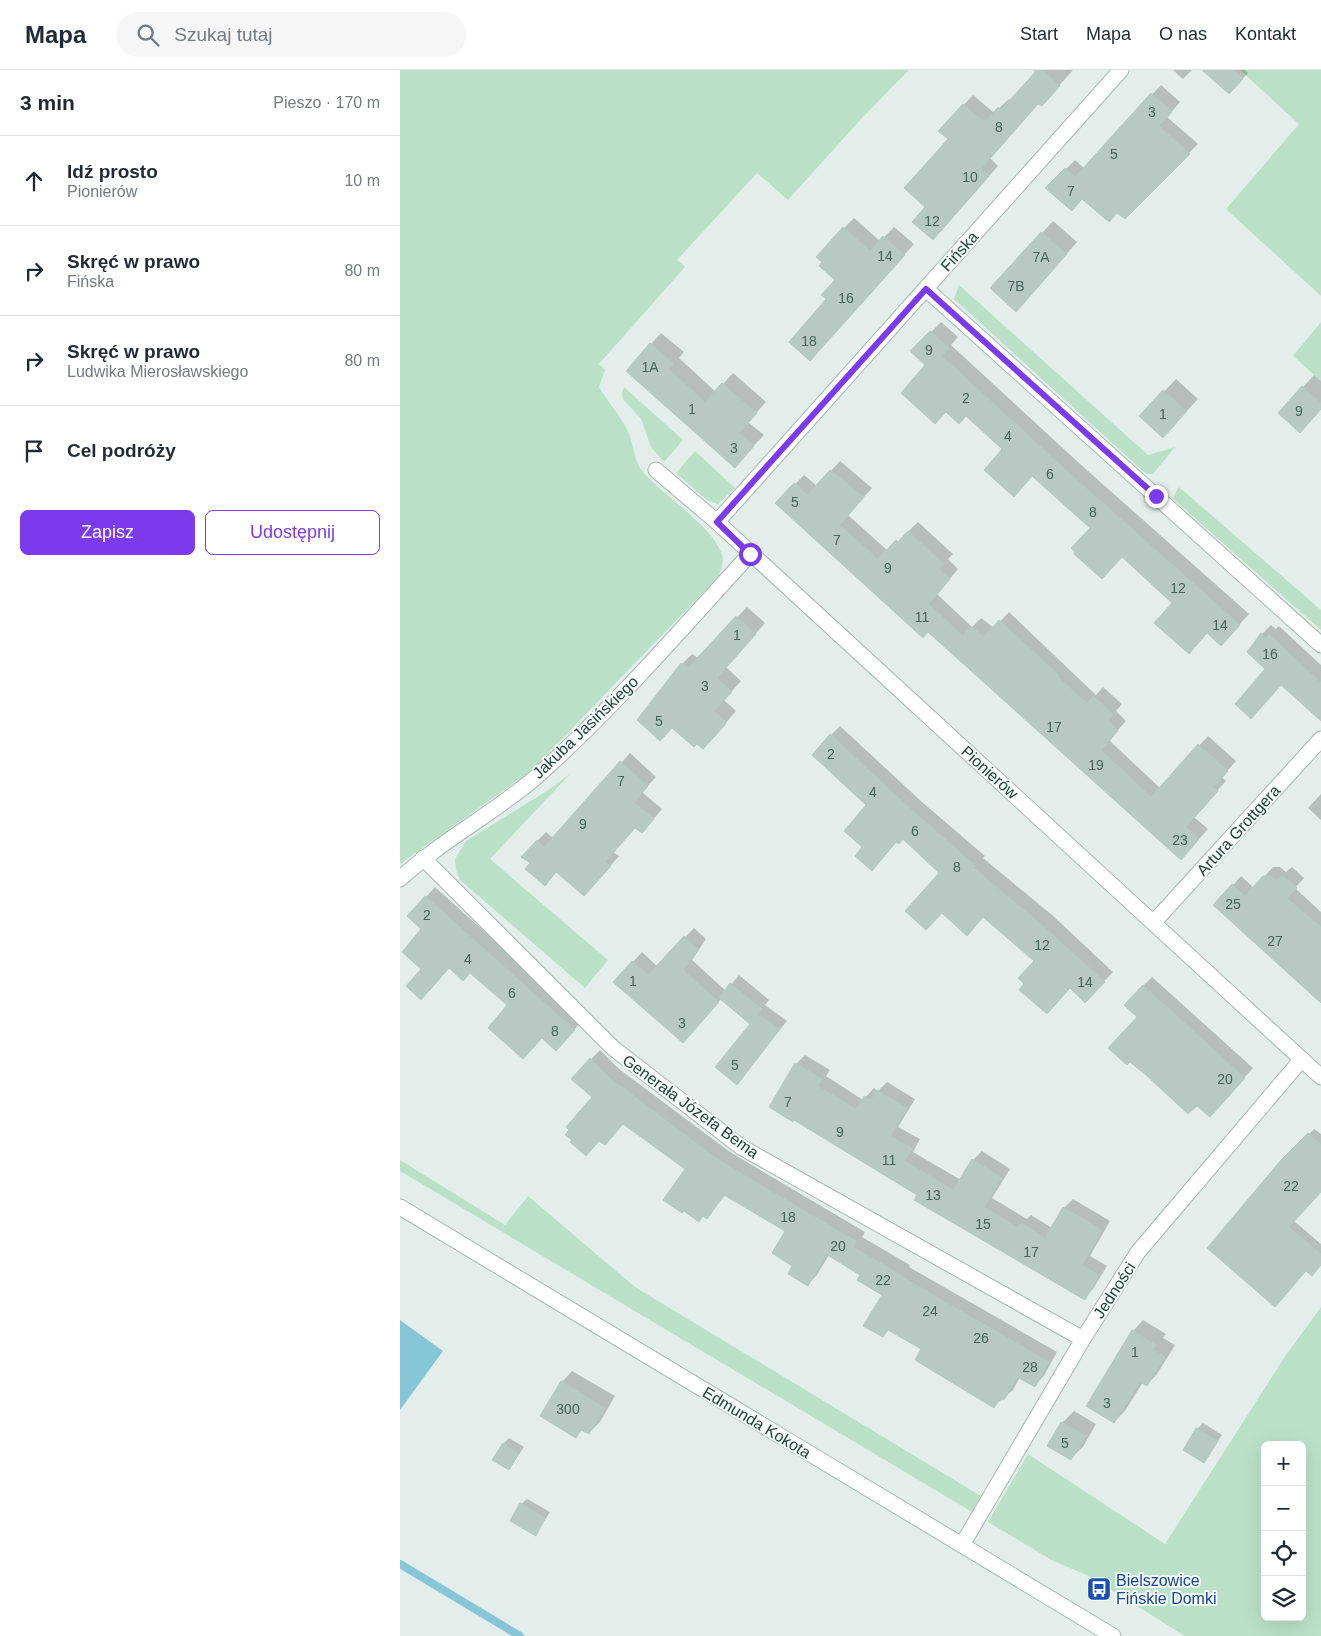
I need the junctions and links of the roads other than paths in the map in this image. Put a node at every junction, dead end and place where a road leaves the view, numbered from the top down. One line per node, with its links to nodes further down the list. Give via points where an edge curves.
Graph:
1 (1121, 70): 2 (street, Fińska)
2 (926, 289): 4 (street, Fińska); 6 (street)
3 (656, 470): 4 (street, Pionierów)
4 (717, 522): 5 (street, Pionierów)
5 (750, 554): 8 (street, Jakuba Jasińskiego, via 599,718 534,778); 10 (street, Pionierów)
6 (1321, 645)
7 (1321, 739): 10 (street, Artura Grottgera)
8 (423, 858): 9 (street, Jakuba Jasińskiego); 14 (street, Generała Józefa Bema, via 613,1048 741,1147)
9 (400, 879)
10 (1154, 922): 11 (street, Pionierów)
11 (1302, 1059): 12 (street, Pionierów); 14 (street, Jedności, via 1138,1252)
12 (1321, 1077)
13 (400, 1207): 15 (street, Edmunda Kokota)
14 (1082, 1339): 15 (street, Jedności)
15 (962, 1545): 16 (street, Edmunda Kokota)
16 (1114, 1636)

